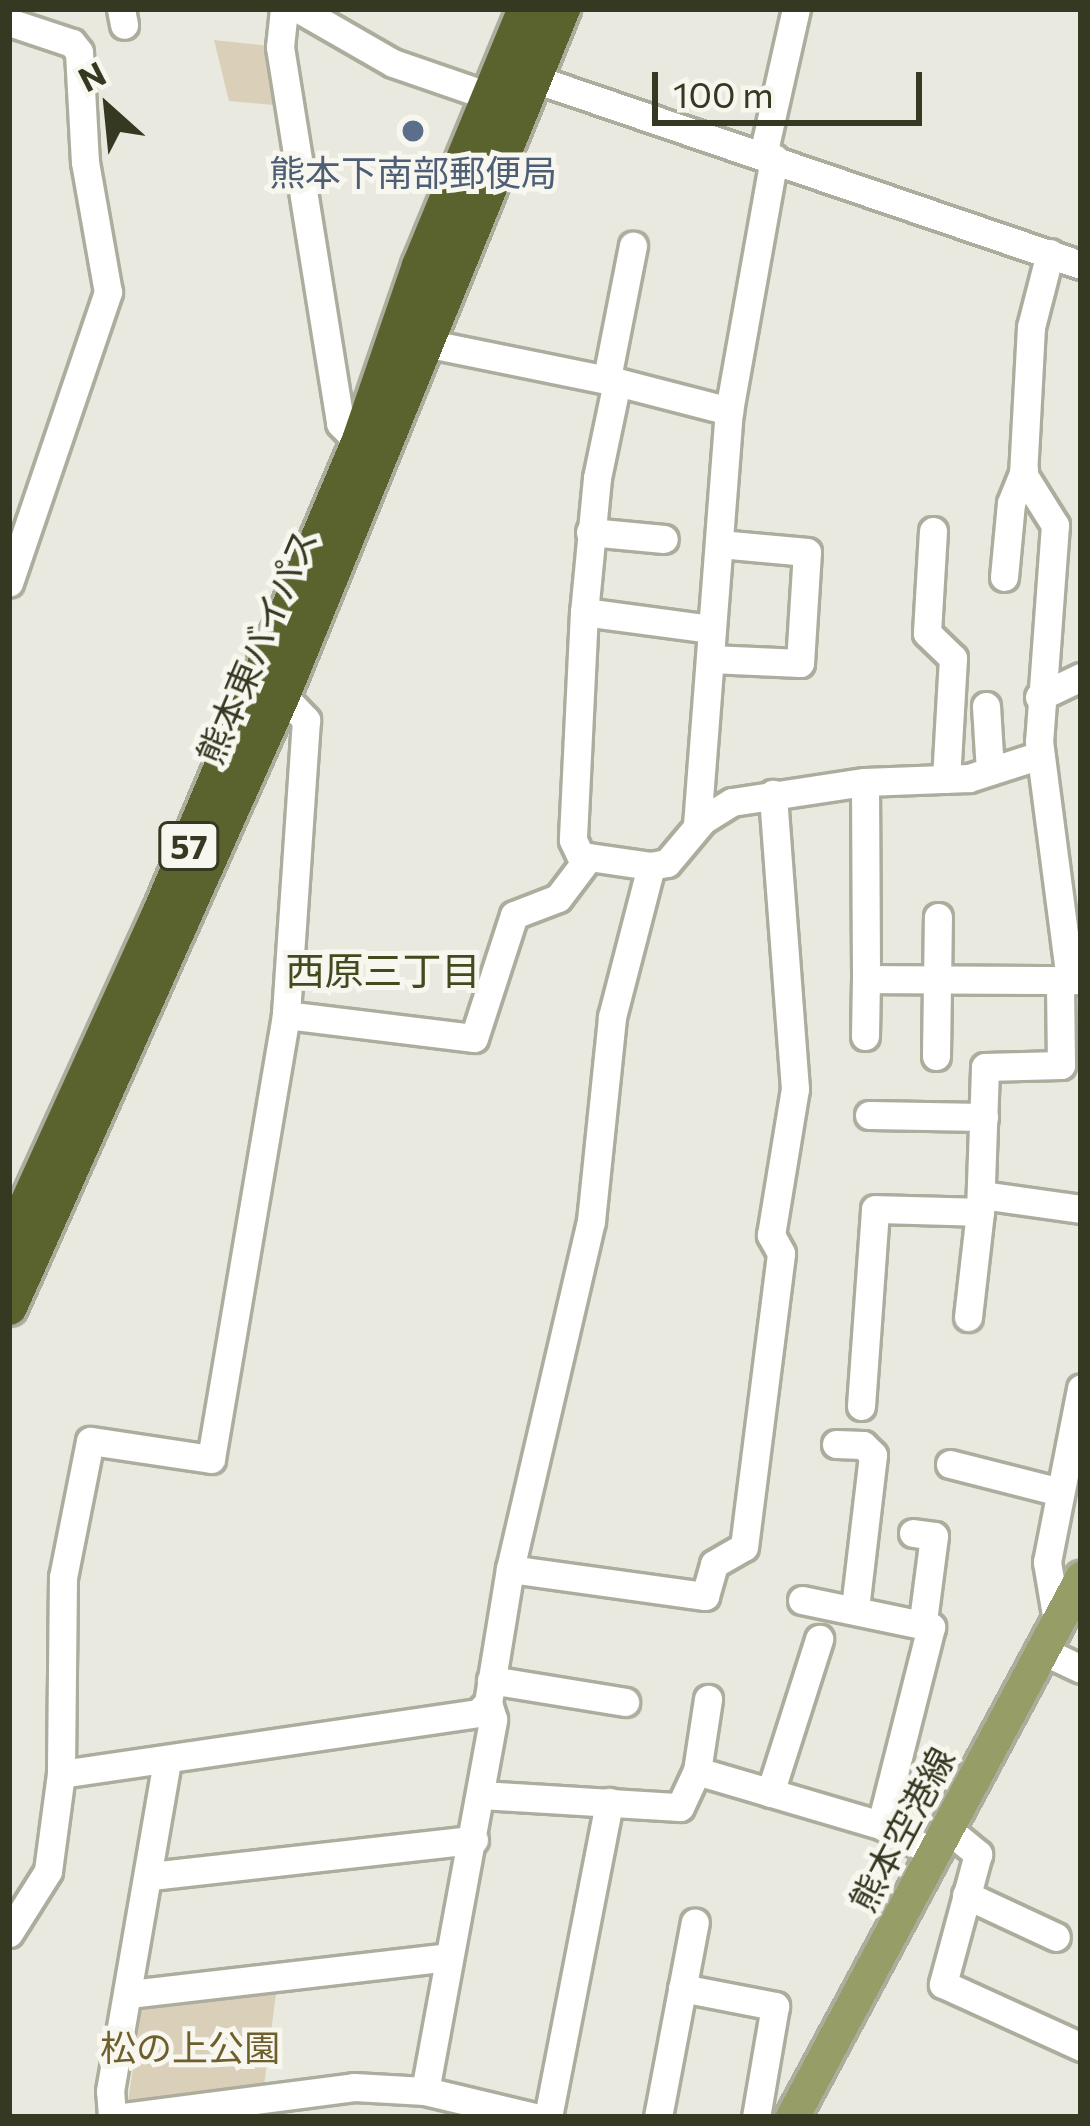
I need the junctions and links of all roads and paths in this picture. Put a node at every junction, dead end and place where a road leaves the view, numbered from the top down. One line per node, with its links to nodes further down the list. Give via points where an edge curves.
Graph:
1 (284, 9): 16 (street, via 280,47 340,423)
2 (299, 9): 8 (street, via 393,63)
3 (526, 9): 8 (highway, 熊本東バイパス / 57)
4 (562, 9): 7 (highway, 熊本東バイパス / 57)
5 (796, 9): 9 (street)
6 (9, 22): 25 (street, via 79,52 86,162 108,292)
7 (535, 80): 8 (street); 9 (street); 13 (highway, 熊本東バイパス / 57)
8 (492, 97): 16 (highway, 熊本東バイパス / 57, via 420,266)
9 (769, 156): 11 (street); 15 (street)
10 (633, 246): 14 (street)
11 (1050, 253): 12 (street); 17 (street, via 1031,328)
12 (1081, 266)
13 (425, 343): 14 (street); 30 (highway, 熊本東バイパス / 57)
14 (612, 380): 15 (street); 20 (street)
15 (728, 411): 23 (street)
16 (358, 443): 52 (highway, 熊本東バイパス / 57, via 160,914)
17 (1024, 470): 18 (street); 19 (street)
18 (1010, 511): 19 (street); 24 (street)
19 (1049, 512): 31 (street, via 1055,525)
20 (590, 532): 22 (street); 26 (street)
21 (933, 532): 35 (street, via 927,633 953,658)
22 (664, 539)
23 (718, 544): 27 (street); 28 (street, via 807,552 800,663)
24 (1004, 577)
25 (9, 583)
26 (584, 612): 27 (street); 39 (street, via 573,840)
27 (712, 628): 28 (street)
28 (710, 659): 38 (street)
29 (1081, 677): 31 (street)
30 (282, 695): 45 (street, via 306,720); 53 (highway, 熊本東バイパス / 57)
31 (1039, 697): 33 (street)
32 (986, 706): 34 (street)
33 (1040, 755): 34 (street); 44 (street)
34 (990, 771): 35 (street)
35 (946, 779): 36 (street)
36 (866, 782): 37 (street); 42 (street)
37 (773, 794): 38 (street, via 731,802); 61 (street, via 795,1089 771,1235 781,1253 744,1547 714,1564 705,1596)
38 (698, 825): 40 (street, via 667,862)
39 (584, 861): 40 (street, via 598,856); 45 (street, via 558,898 514,915 474,1038)
40 (651, 866): 61 (street, via 612,1017 591,1221)
41 (938, 916): 43 (street)
42 (866, 979): 43 (street); 46 (street)
43 (937, 979): 44 (street); 47 (street)
44 (1070, 979): 49 (street, via 1061,1065 985,1067)
45 (286, 1015): 74 (street, via 211,1459 90,1441 63,1577)
46 (865, 1036)
47 (936, 1056)
48 (869, 1114): 49 (street)
49 (984, 1117): 50 (street)
50 (981, 1203): 51 (street); 54 (street); 56 (street, via 874,1209)
51 (1081, 1209)
52 (9, 1245)
53 (9, 1307)
54 (968, 1317)
55 (1081, 1388): 59 (street)
56 (861, 1406)
57 (836, 1444): 64 (street, via 862,1445 873,1455)
58 (950, 1464): 59 (street)
59 (1056, 1491): 66 (street)
60 (914, 1533): 65 (street, via 934,1536)
61 (510, 1569): 69 (street)
62 (1081, 1578): 66 (main road, 熊本空港線)
63 (802, 1600): 64 (street)
64 (855, 1609): 65 (street)
65 (923, 1621): 78 (street, via 930,1636)
66 (1049, 1636): 68 (street); 80 (main road, 熊本空港線)
67 (820, 1639): 75 (street)
68 (1081, 1669)
69 (490, 1692): 71 (street); 72 (street, via 478,1713); 76 (street, via 494,1718)
70 (708, 1699): 73 (street)
71 (625, 1702)
72 (167, 1760): 74 (street); 81 (street)
73 (697, 1771): 75 (street); 77 (street, via 680,1807)
74 (61, 1774): 84 (street, via 48,1871)
75 (770, 1793): 78 (street)
76 (481, 1795): 77 (street); 79 (street)
77 (609, 1802): 97 (street)
78 (881, 1825): 80 (street)
79 (474, 1840): 81 (street); 86 (street)
80 (939, 1840): 82 (street, via 978,1852); 100 (main road, 熊本空港線)
81 (151, 1876): 88 (street)
82 (966, 1895): 85 (street); 89 (street, via 943,1984)
83 (694, 1922): 87 (street)
84 (9, 1934)
85 (1056, 1937)
86 (448, 1957): 88 (street); 91 (street)
87 (682, 1988): 98 (street); 99 (street, via 775,2006)
88 (129, 1994): 93 (street)
89 (1081, 2047)
90 (353, 2087): 91 (street); 92 (street); 95 (street)
91 (425, 2091): 96 (street)
92 (236, 2110): 94 (street)
93 (112, 2117)
94 (124, 2117)
95 (357, 2117)
96 (534, 2117)
97 (548, 2117)
98 (658, 2117)
99 (756, 2117)
100 (791, 2117)

